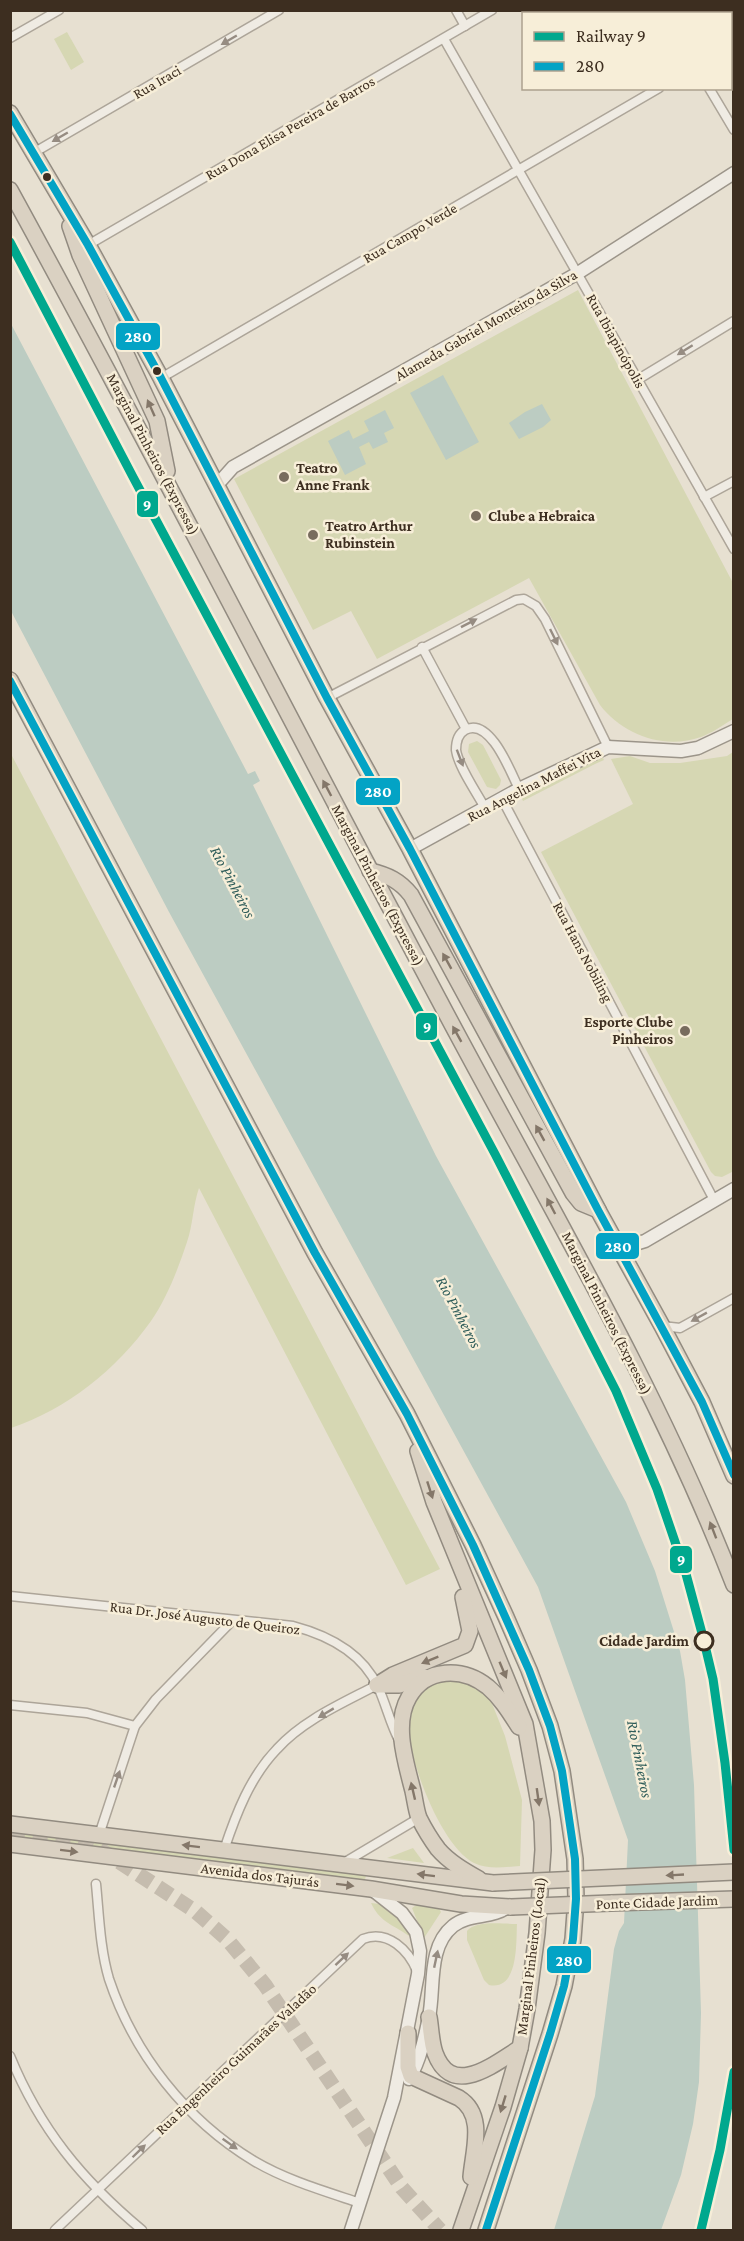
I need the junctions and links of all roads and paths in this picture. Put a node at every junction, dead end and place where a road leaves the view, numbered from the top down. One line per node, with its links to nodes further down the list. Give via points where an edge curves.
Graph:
1 (59, 10): 6 (street)
2 (279, 10): 12 (street, Rua Iraci, one-way to 12)
3 (456, 10): 5 (street)
4 (492, 10): 5 (street, Rua Dona Elisa Pereira de Barros)
5 (465, 26): 7 (street, Rua Dona Elisa Pereira de Barros)
6 (10, 38)
7 (444, 39): 13 (street, Rua Ibiapinópolis); 17 (street, Rua Dona Elisa Pereira de Barros)
8 (656, 90): 13 (street, Rua Campo Verde)
9 (711, 90): 11 (street)
10 (10, 113): 12 (highway)
11 (734, 130)
12 (34, 152): 16 (highway)
13 (519, 170): 18 (street, Rua Ibiapinópolis); 20 (street, Rua Campo Verde)
14 (734, 173): 18 (street, Alameda Gabriel Monteiro da Silva)
15 (10, 190): 26 (highway, Marginal Pinheiros (Expressa))
16 (68, 210): 17 (highway); 26 (highway, one-way to 16, via 157,421 77,246)
17 (88, 245): 20 (highway)
18 (578, 273): 21 (street, Rua Ibiapinópolis); 23 (street, Alameda Gabriel Monteiro da Silva)
19 (734, 321): 21 (street, one-way to 21)
20 (161, 378): 22 (highway)
21 (637, 380): 27 (street, Rua Ibiapinópolis)
22 (207, 467): 23 (street, Alameda Gabriel Monteiro da Silva); 25 (highway)
23 (233, 467): 25 (street, Alameda Gabriel Monteiro da Silva)
24 (734, 481): 27 (street)
25 (217, 484): 31 (highway)
26 (170, 485): 39 (highway, Marginal Pinheiros (Expressa), one-way to 26)
27 (704, 497): 28 (street, Rua Ibiapinópolis)
28 (734, 549)
29 (422, 647): 31 (street); 32 (street); 34 (street, one-way to 34, via 516,600 529,600 545,619)
30 (10, 680): 48 (highway, via 315,1253)
31 (327, 698): 38 (highway)
32 (466, 729): 35 (street, via 488,733); 37 (street, one-way to 37, via 458,736 456,749)
33 (734, 731): 34 (street, Rua Angelina Maffei Vita, via 698,748 681,751)
34 (608, 747): 35 (street, Rua Angelina Maffei Vita)
35 (519, 789): 36 (street, Rua Angelina Maffei Vita)
36 (502, 799): 37 (street, Rua Angelina Maffei Vita); 41 (street, Rua Hans Nobiling)
37 (485, 808): 38 (street, Rua Angelina Maffei Vita)
38 (410, 849): 42 (highway)
39 (370, 871): 42 (highway, one-way to 39, via 581,1203 573,1193 411,895 403,884); 51 (highway, Marginal Pinheiros (Expressa), one-way to 39, via 683,1463 622,1341)
40 (734, 1190): 41 (street)
41 (714, 1200): 43 (street)
42 (598, 1210): 44 (highway)
43 (645, 1241): 44 (street); 45 (street)
44 (618, 1245): 45 (highway)
45 (631, 1268): 47 (highway)
46 (734, 1298): 47 (street, one-way to 47, via 680,1328)
47 (662, 1326): 49 (highway)
48 (407, 1414): 50 (highway, one-way to 50); 87 (highway, via 473,1545 529,1670 562,1771 575,1859 574,1919 564,1986)
49 (732, 1470)
50 (451, 1545): 55 (highway, one-way to 55, via 470,1623 468,1640 458,1650 393,1675); 59 (highway, Marginal Pinheiros (Local), one-way to 59, via 515,1700)
51 (734, 1585)
52 (10, 1596): 53 (street, Rua Dr. José Augusto de Queiroz)
53 (232, 1621): 55 (street, Rua Dr. José Augusto de Queiroz, via 316,1632 347,1650 366,1667); 57 (street, via 163,1691)
54 (432, 1675): 55 (highway, via 399,1685); 58 (highway, via 408,1698); 59 (highway, via 458,1674 488,1687)
55 (377, 1686): 58 (street, Rua Dr. José Augusto de Queiroz); 64 (street, one-way to 64, via 329,1710 276,1749 239,1808)
56 (10, 1705): 57 (street, via 87,1713)
57 (135, 1726): 62 (street, one-way to 57)
58 (401, 1744): 60 (highway, one-way to 58)
59 (529, 1744): 75 (highway, Marginal Pinheiros (Local), one-way to 75, via 543,1850 537,1933)
60 (419, 1818): 65 (street); 67 (highway, via 439,1850 458,1866)
61 (10, 1824): 62 (highway, Avenida dos Tajurás)
62 (99, 1835): 64 (highway, Avenida dos Tajurás, one-way to 62)
63 (10, 1844): 69 (highway, Avenida dos Tajurás, one-way to 69)
64 (224, 1850): 65 (highway, Avenida dos Tajurás)
65 (342, 1864): 67 (highway, Avenida dos Tajurás, one-way to 65)
66 (734, 1872): 67 (highway, Ponte Cidade Jardim, one-way to 67, bridge)
67 (489, 1882)
68 (96, 1884): 79 (street, via 109,1978 154,2068)
69 (371, 1888): 71 (highway, Avenida dos Tajurás, via 461,1904); 72 (street, via 402,1913 416,1932 420,1951)
70 (734, 1899): 71 (highway, Ponte Cidade Jardim, bridge)
71 (510, 1907): 73 (street, one-way to 71, via 434,1967 444,1937 458,1923)
72 (418, 1974): 74 (street); 79 (street, Rua Engenheiro Guimarães Valadão, one-way to 72, via 363,1939 375,1936 399,1945 407,1951)
73 (429, 2016): 75 (highway, via 435,2053 453,2075 480,2072); 77 (street)
74 (408, 2033): 77 (highway); 78 (street)
75 (520, 2048): 82 (highway, Marginal Pinheiros (Local), one-way to 82)
76 (10, 2056): 80 (street, via 42,2120)
77 (411, 2076): 78 (street); 82 (highway, via 466,2102 472,2112 476,2146)
78 (394, 2098): 81 (street)
79 (185, 2106): 80 (street, Rua Engenheiro Guimarães Valadão, one-way to 79); 81 (street, one-way to 81, via 214,2133 255,2161 304,2184)
80 (97, 2191): 83 (street, Rua Engenheiro Guimarães Valadão); 84 (street)
81 (360, 2203): 85 (street)
82 (469, 2206): 86 (highway, Marginal Pinheiros (Local))
83 (55, 2230)
84 (142, 2230)
85 (351, 2230)
86 (461, 2230)
87 (486, 2230)

